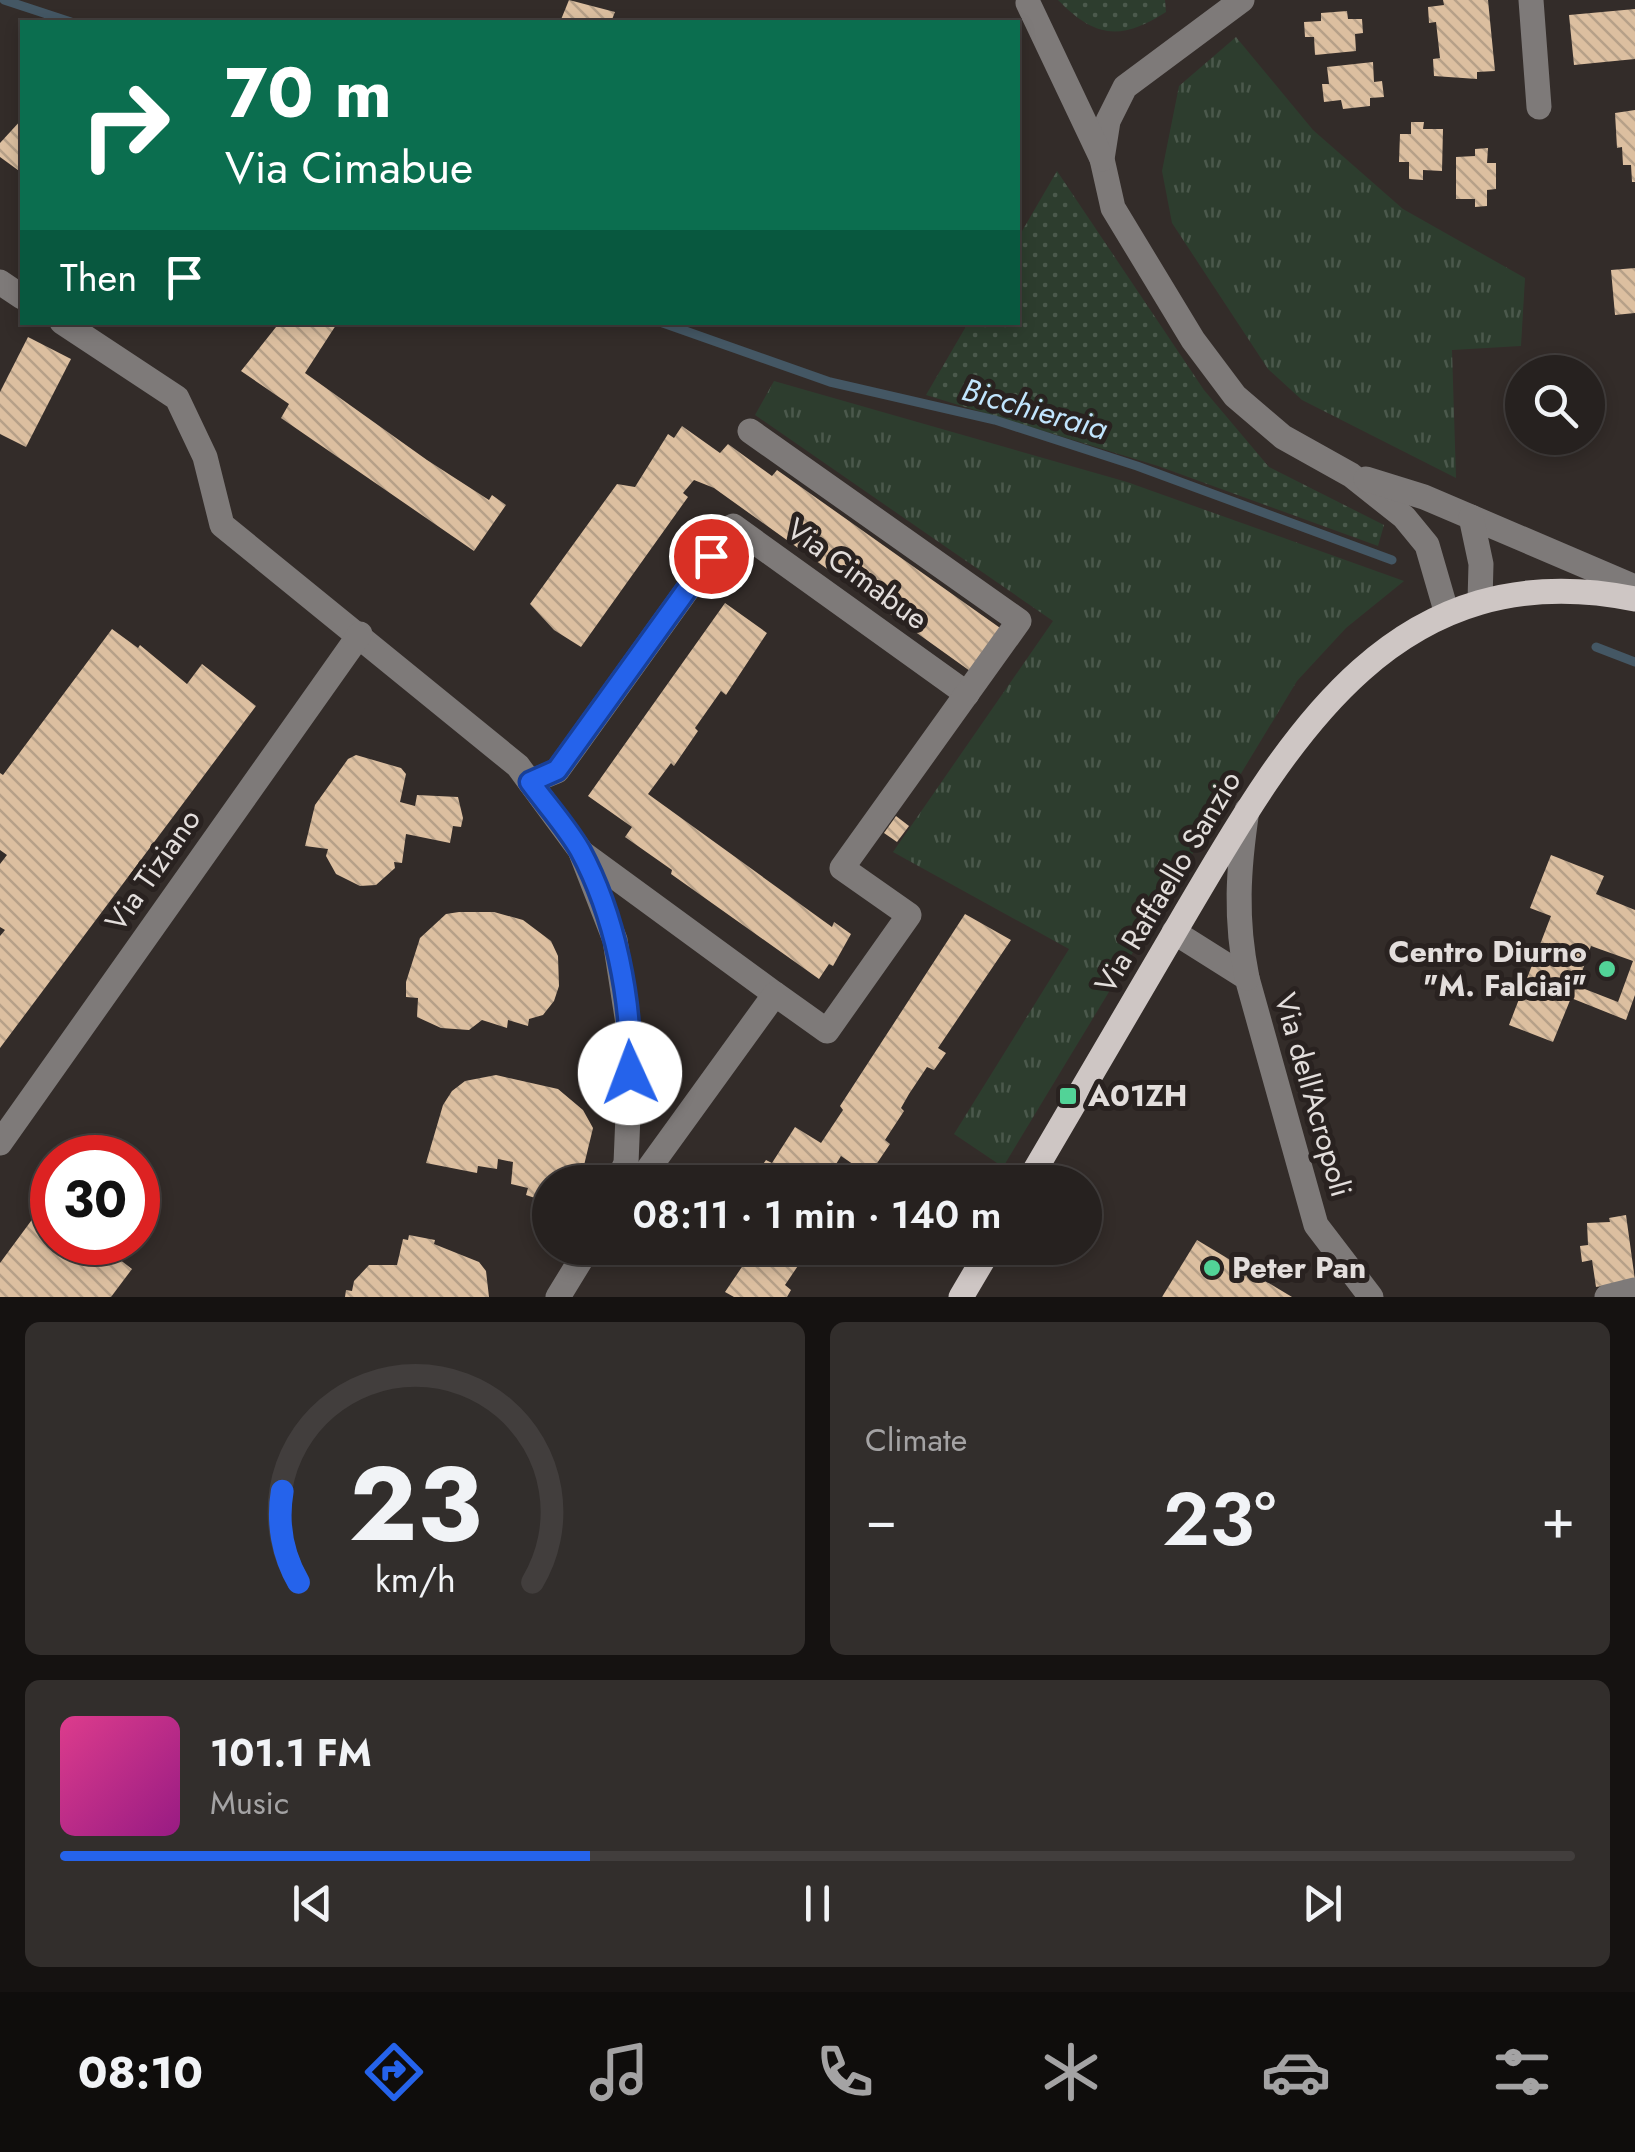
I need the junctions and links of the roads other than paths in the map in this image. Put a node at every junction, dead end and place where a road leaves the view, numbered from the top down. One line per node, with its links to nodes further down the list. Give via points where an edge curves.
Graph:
1 (1242, 0): 5 (street, via 1124,86 1108,121)
2 (1531, 0): 4 (street)
3 (1028, 3): 5 (street)
4 (1538, 107)
5 (1102, 159): 8 (street, via 1114,208 1193,340 1235,396 1283,437)
6 (66, 325): 14 (street, via 176,398 205,457 222,525)
7 (750, 431): 15 (street, via 1019,621)
8 (1352, 475): 9 (street); 13 (street, via 1404,516 1426,546)
9 (1471, 517): 10 (street); 12 (street)
10 (1635, 587)
11 (1635, 599): 12 (main road, Via Raffaello Sanzio, via 1550,590)
12 (1480, 601): 13 (main road, Via Raffaello Sanzio)
13 (1447, 614): 17 (main road, Via Raffaello Sanzio, via 1396,640 1336,689)
14 (360, 634): 16 (street); 22 (street, Via Tiziano)
15 (967, 694): 16 (street, Via Cimabue, via 733,526 557,770); 21 (street, via 842,868 909,915 827,1031)
16 (530, 782): 18 (street)
17 (1247, 807): 19 (main road, Via Raffaello Sanzio); 20 (street, via 1236,886)
18 (580, 850): 21 (street); 23 (street, via 615,940 631,1043)
19 (1174, 932): 20 (street, Via dell'Acropoli); 25 (main road, Via Raffaello Sanzio)
20 (1246, 978): 31 (street, Via dell'Acropoli, via 1316,1225)
21 (775, 994): 24 (street)
22 (0, 1144)
23 (625, 1165)
24 (652, 1165)
25 (1038, 1165)
26 (579, 1265): 29 (street)
27 (980, 1265): 30 (main road)
28 (1635, 1290): 32 (street)
29 (558, 1297)
30 (961, 1297)
31 (1372, 1297)
32 (1608, 1297)

